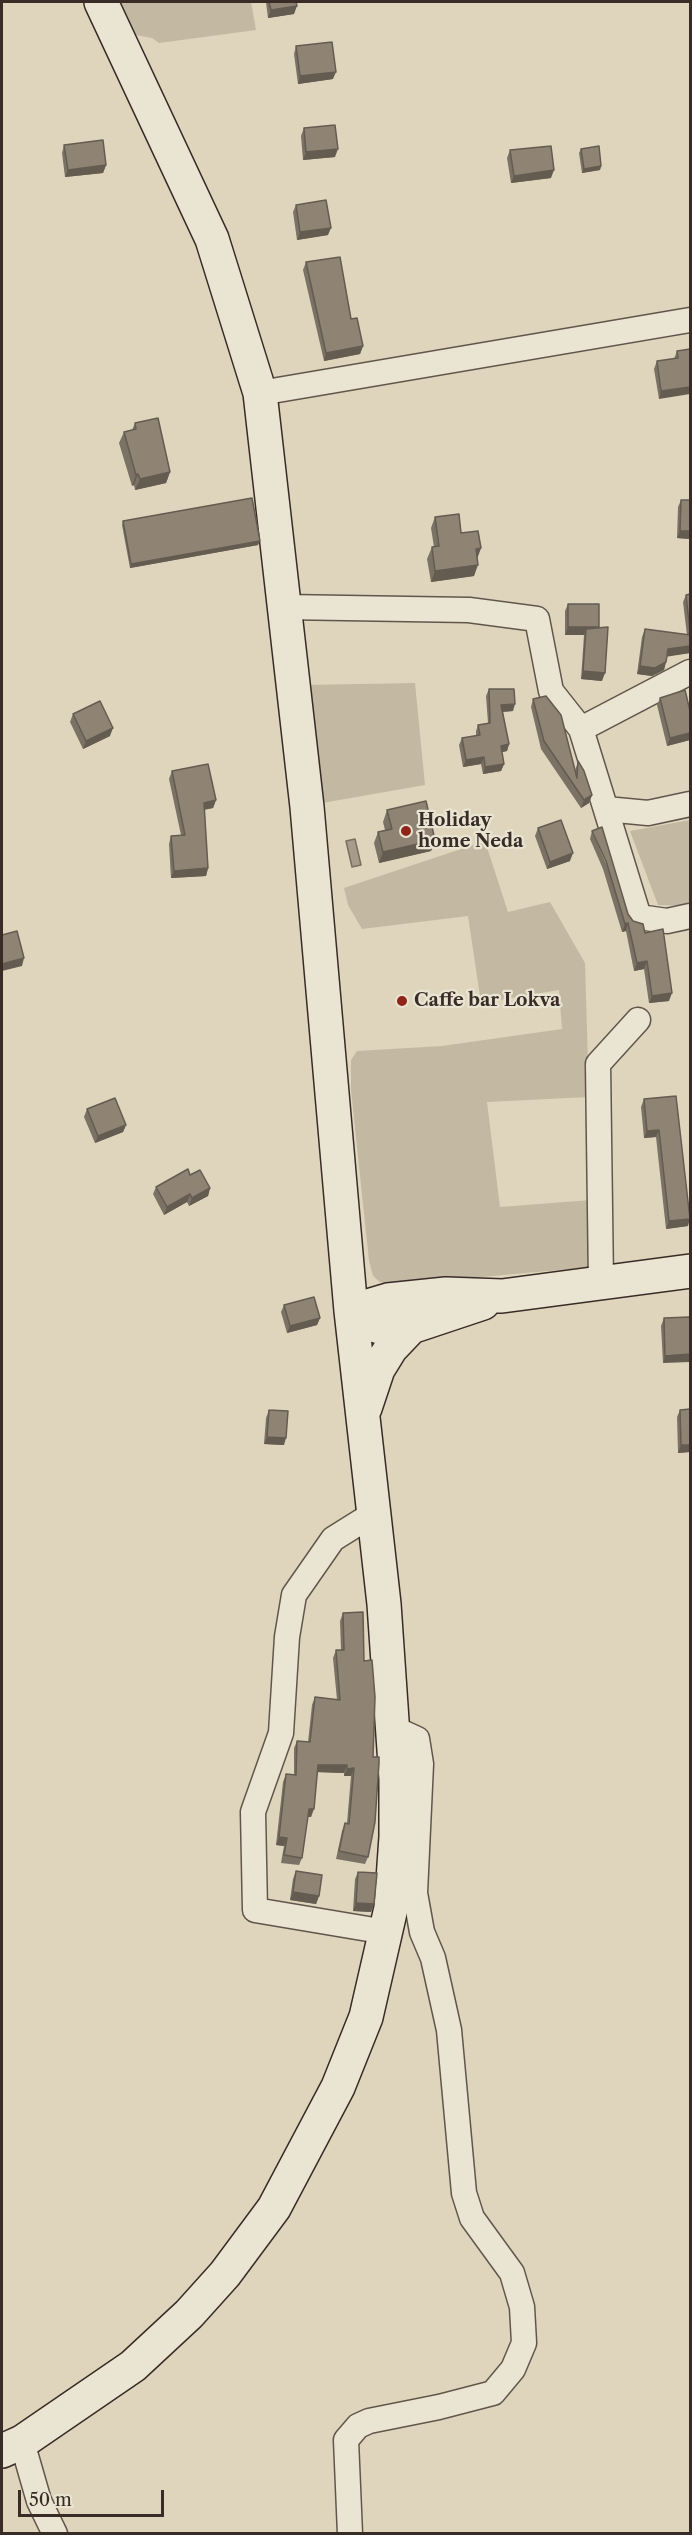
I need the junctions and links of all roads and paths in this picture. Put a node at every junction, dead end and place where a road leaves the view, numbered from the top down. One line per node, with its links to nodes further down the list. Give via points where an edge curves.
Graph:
1 (101, 2): 3 (main road, via 212,239)
2 (690, 320): 3 (street)
3 (260, 393): 4 (main road)
4 (284, 606): 6 (street, via 469,610 537,619 551,691); 14 (main road, via 308,818)
5 (690, 672): 6 (street)
6 (581, 729): 8 (street)
7 (690, 804): 8 (street, via 648,813)
8 (606, 809): 9 (street, via 639,917 666,921)
9 (690, 916)
10 (638, 1020): 12 (street, via 598,1064)
11 (690, 1271): 12 (main road)
12 (601, 1282): 13 (main road)
13 (502, 1296): 14 (main road, via 446,1294 388,1300); 15 (main road)
14 (351, 1311): 15 (main road, via 374,1327); 16 (main road)
15 (411, 1327): 16 (main road, via 378,1369)
16 (362, 1418): 17 (main road)
17 (373, 1514): 18 (main road); 19 (street, via 333,1539 294,1595 287,1637 281,1733 253,1812 255,1910)
18 (393, 1728): 19 (main road, via 396,1837); 22 (street, via 417,1739 421,1764 415,1893 448,2030 465,2193 472,2218 512,2273 522,2307 524,2343 513,2369 493,2392 358,2426 346,2440)
19 (386, 1932): 20 (main road, via 366,2017 338,2087 274,2208 225,2274 133,2366)
20 (12, 2447): 21 (street)
21 (55, 2534)
22 (350, 2534)

